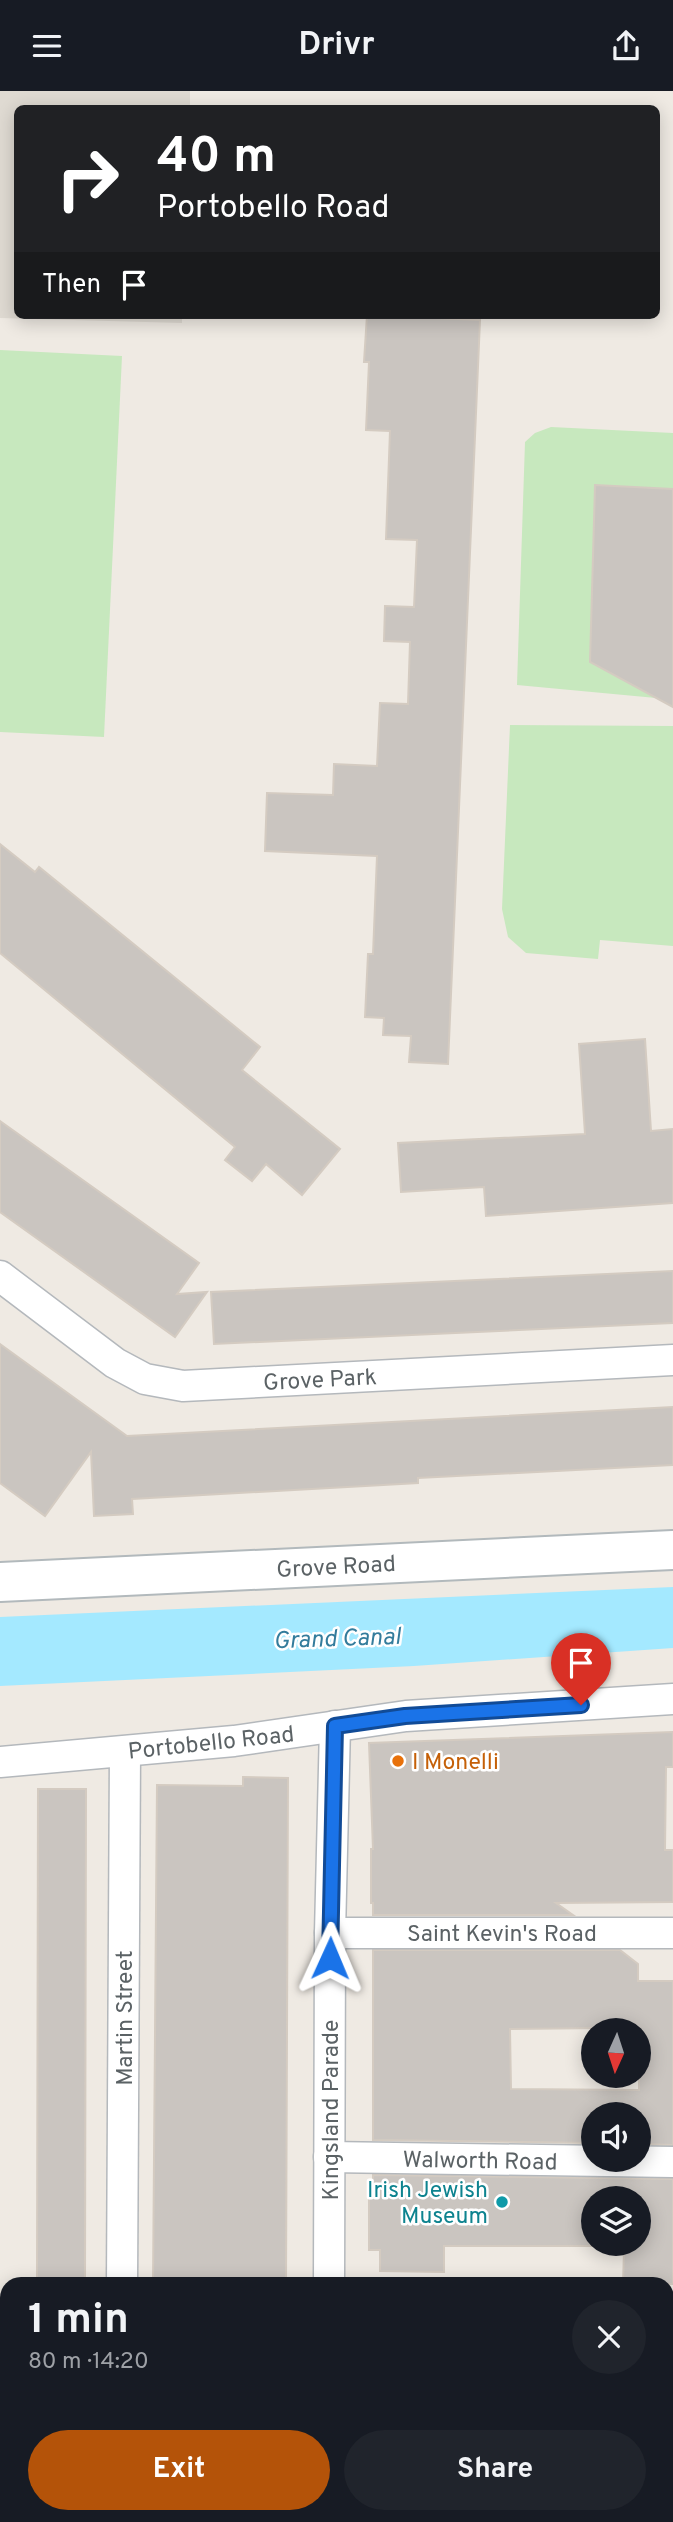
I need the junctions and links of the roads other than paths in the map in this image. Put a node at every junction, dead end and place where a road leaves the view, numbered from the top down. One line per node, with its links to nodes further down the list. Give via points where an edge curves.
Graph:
1 (0, 1276): 2 (street, Grove Park, via 115,1363 145,1378 183,1386)
2 (673, 1360)
3 (673, 1550): 4 (main road, Grove Road)
4 (0, 1582)
5 (673, 1699): 6 (street, Portobello Road, via 405,1716)
6 (335, 1726): 7 (street, Portobello Road); 9 (street, Kingsland Parade)
7 (125, 1752): 8 (street, Portobello Road); 13 (street, Martin Street)
8 (0, 1762)
9 (330, 1933): 10 (street, Saint Kevin's Road); 11 (street, Kingsland Parade)
10 (673, 1933)
11 (329, 2157): 12 (street, Walworth Road); 14 (street, Kingsland Parade)
12 (673, 2162)
13 (122, 2277)
14 (329, 2277)

